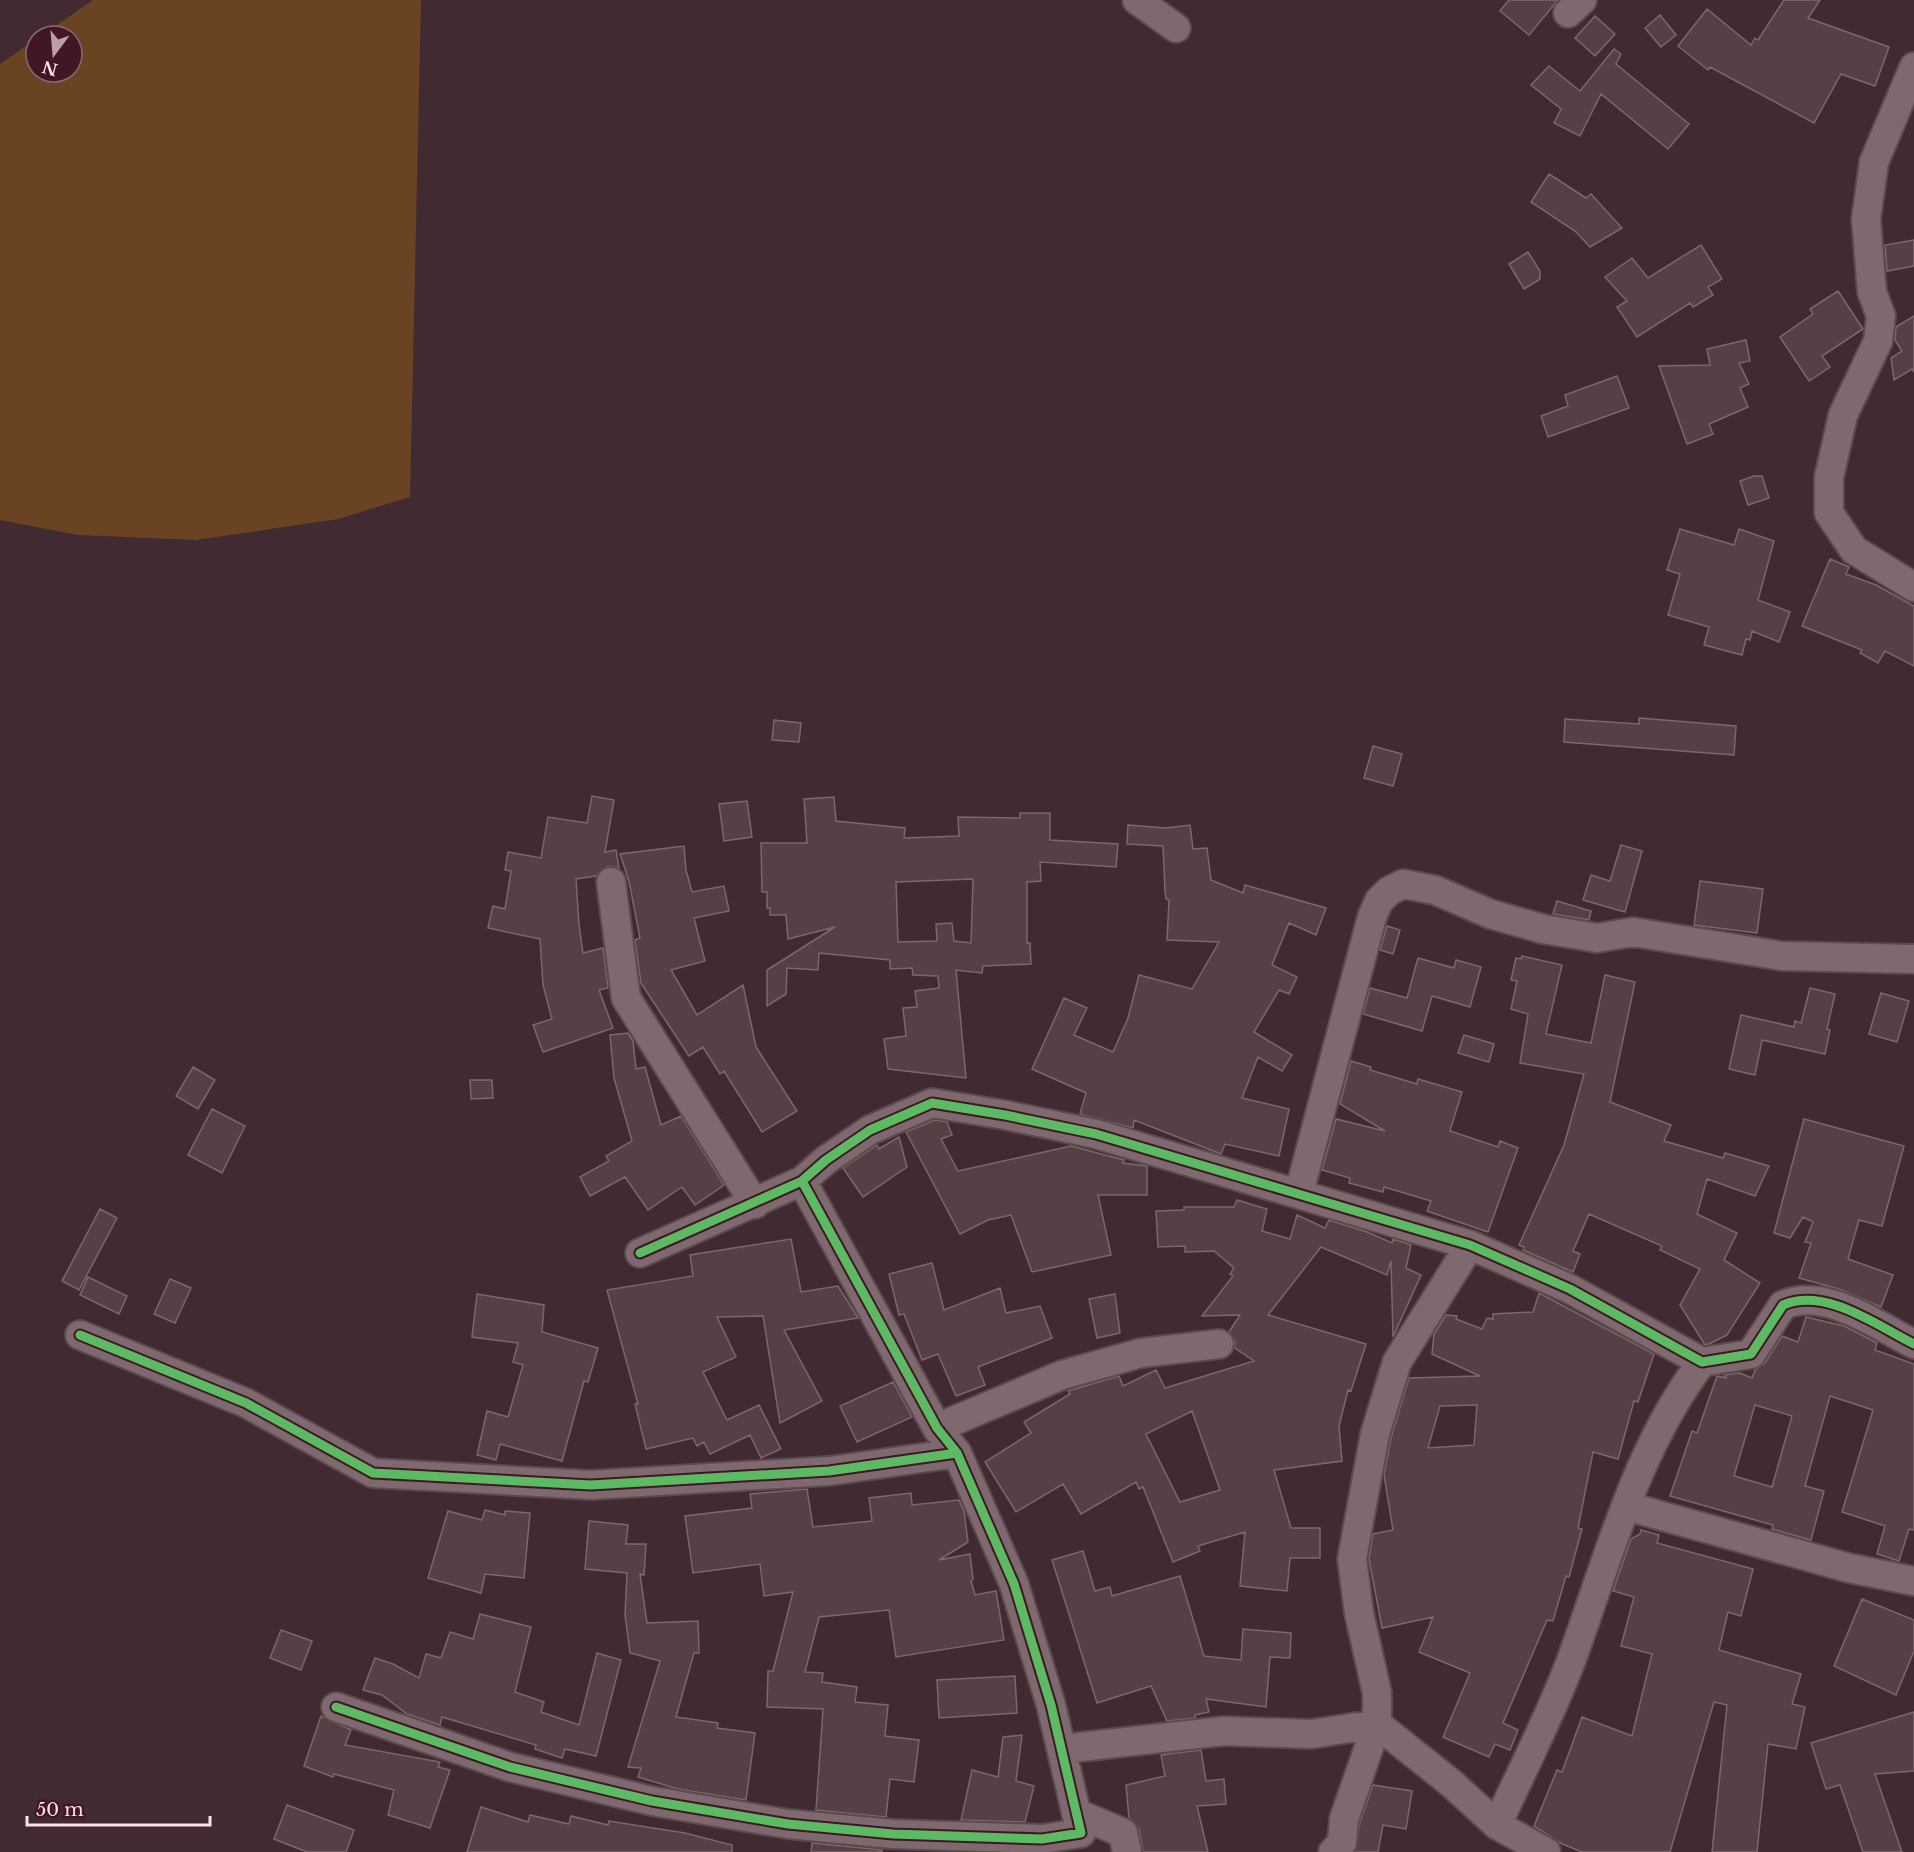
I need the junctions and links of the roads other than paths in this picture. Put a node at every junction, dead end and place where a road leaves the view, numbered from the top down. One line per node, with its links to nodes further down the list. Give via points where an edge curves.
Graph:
1 (1137, 0): 2 (street)
2 (1176, 28)
3 (1914, 67): 4 (street)
4 (1904, 115): 5 (street, via 1874,162 1866,219 1872,292 1881,316 1878,341 1843,415 1829,477 1829,513 1854,550)
5 (1914, 587)
6 (610, 882): 10 (street, via 626,998)
7 (1914, 958): 9 (street, via 1782,956 1644,933 1597,938 1490,914 1435,890 1403,884 1379,901 1372,917)
8 (802, 1181): 9 (street, via 870,1130 932,1103 1096,1134); 10 (street); 17 (street)
9 (1299, 1193): 11 (street)
10 (755, 1204): 12 (street)
11 (1470, 1245): 16 (street, via 1570,1288); 22 (street, via 1397,1362 1375,1434 1352,1560 1377,1693)
12 (640, 1253)
13 (80, 1335): 18 (street, via 246,1403 373,1473 591,1485 829,1471)
14 (1219, 1344): 17 (street, via 1141,1353 1062,1374)
15 (1914, 1344): 16 (street, via 1847,1310 1809,1299 1783,1305 1751,1354)
16 (1702, 1362): 19 (street, via 1650,1443)
17 (937, 1428): 18 (street)
18 (957, 1453): 23 (street, via 1014,1584)
19 (1626, 1506): 20 (street, via 1849,1568); 25 (street, via 1570,1662)
20 (1914, 1581)
21 (336, 1707): 24 (street, via 510,1767 652,1801 788,1824 893,1834 1042,1839 1081,1833)
22 (1377, 1724): 23 (street, via 1311,1734 1224,1731); 25 (street); 27 (street, via 1344,1819 1342,1842)
23 (1062, 1749): 24 (street)
24 (1076, 1813): 26 (street, via 1123,1833)
25 (1497, 1825): 28 (street)
26 (1127, 1852)
27 (1333, 1852)
28 (1546, 1852)

